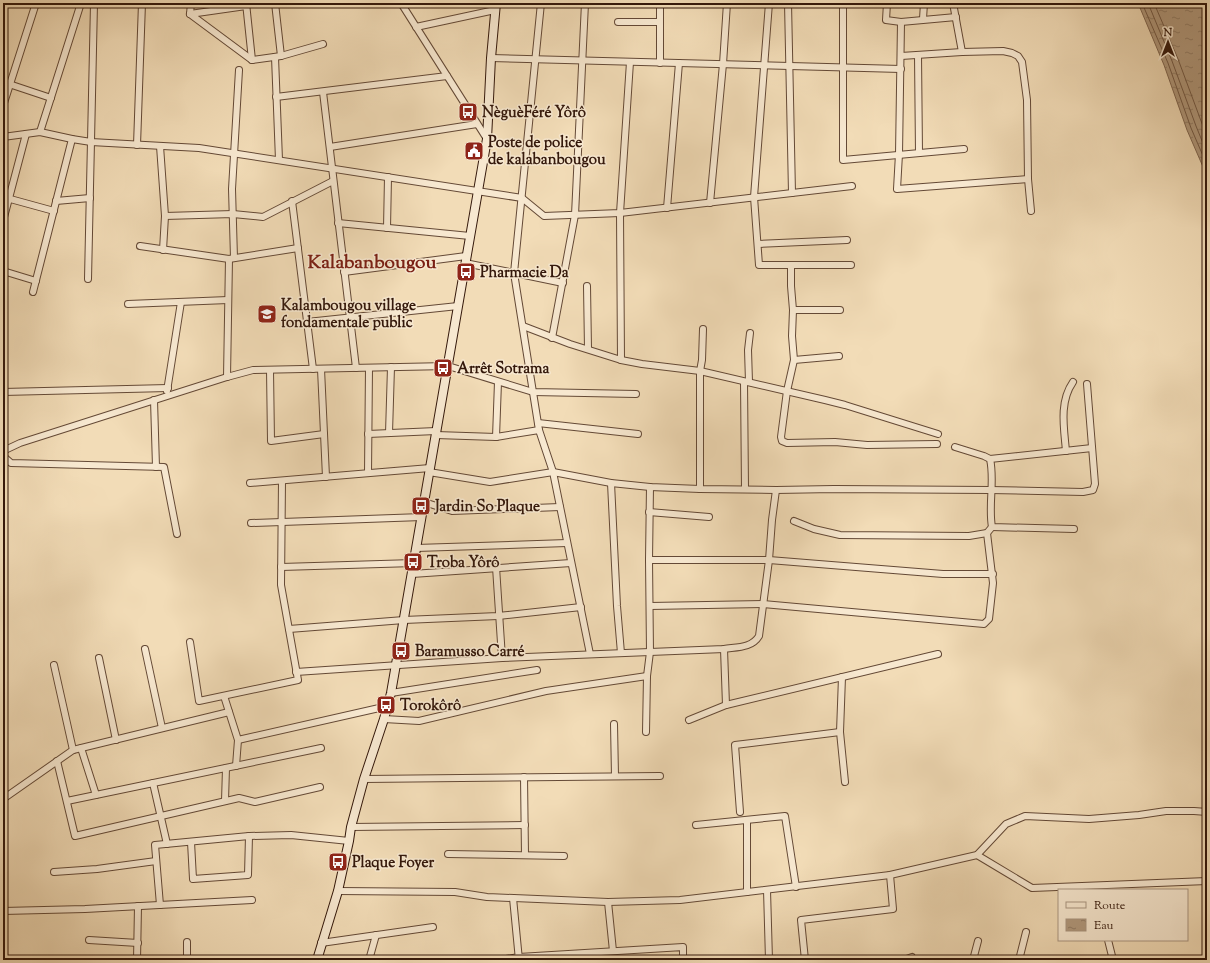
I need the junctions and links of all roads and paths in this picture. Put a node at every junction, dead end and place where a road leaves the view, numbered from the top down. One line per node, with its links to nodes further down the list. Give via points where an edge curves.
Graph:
1 (36, 3): 47 (street)
2 (81, 3): 50 (street)
3 (94, 3): 58 (street)
4 (142, 3): 59 (street)
5 (191, 3): 20 (street)
6 (275, 3): 30 (street)
7 (401, 3): 26 (street)
8 (541, 3): 34 (street)
9 (585, 3): 35 (street)
10 (660, 3): 24 (street)
11 (727, 3): 39 (street)
12 (769, 3): 40 (street)
13 (788, 3): 41 (street)
14 (843, 3): 42 (street)
15 (887, 3): 25 (street, via 886,20)
16 (924, 3): 22 (street)
17 (953, 3): 21 (street)
18 (246, 5): 20 (street); 33 (street)
19 (496, 6): 26 (street); 32 (street)
20 (190, 14): 33 (street)
21 (956, 17): 22 (street); 28 (street)
22 (923, 19): 25 (street)
23 (618, 22): 24 (street)
24 (660, 22): 37 (street)
25 (901, 22): 31 (street)
26 (416, 27): 45 (street)
27 (323, 44): 30 (street)
28 (962, 52): 29 (street); 69 (street, via 1004,51 1018,56 1022,62 1027,100)
29 (918, 55): 31 (street); 63 (street)
30 (278, 56): 33 (street); 49 (street)
31 (901, 56): 43 (street)
32 (491, 58): 34 (street); 57 (street)
33 (252, 60)
34 (536, 60): 35 (street); 76 (street)
35 (582, 61): 36 (street); 86 (street)
36 (630, 62): 37 (street); 84 (street)
37 (660, 63): 38 (street)
38 (679, 63): 39 (street); 81 (street)
39 (723, 64): 40 (street); 80 (street)
40 (764, 65): 41 (street); 77 (street)
41 (790, 66): 42 (street); 73 (street)
42 (843, 67): 43 (street); 65 (street, via 843,160)
43 (901, 69): 65 (street)
44 (239, 70): 64 (street)
45 (447, 76): 48 (street); 52 (street)
46 (3, 82): 47 (street)
47 (10, 84): 50 (street); 51 (street)
48 (323, 92): 49 (street); 61 (street)
49 (276, 97): 66 (street)
50 (51, 98): 53 (street)
51 (3, 106)
52 (477, 124): 57 (street); 61 (street)
53 (40, 132): 54 (street); 56 (street)
54 (26, 134): 55 (street); 74 (street)
55 (3, 137)
56 (72, 139): 58 (street); 78 (street)
57 (487, 139): 72 (street)
58 (91, 142): 59 (street); 75 (street)
59 (137, 145): 60 (street)
60 (160, 146): 64 (street, via 199,148); 87 (street)
61 (330, 147): 67 (street)
62 (964, 149): 63 (street)
63 (919, 153): 65 (street)
64 (234, 154): 66 (street); 85 (street)
65 (899, 154): 69 (street, via 898,190)
66 (279, 160): 67 (street)
67 (332, 169): 68 (street); 70 (street)
68 (388, 177): 72 (street); 90 (street)
69 (1028, 179): 82 (street)
70 (333, 180): 79 (street); 89 (street)
71 (852, 186): 73 (street)
72 (478, 191): 76 (street); 91 (street)
73 (792, 193): 77 (street)
74 (6, 197): 83 (street); 88 (street)
75 (90, 198): 78 (street); 104 (street)
76 (522, 198): 86 (street, via 544,216); 103 (street)
77 (754, 198): 80 (street); 93 (street)
78 (56, 201): 83 (street)
79 (292, 201): 85 (street, via 263,217); 95 (street)
80 (710, 203): 81 (street)
81 (667, 208): 84 (street)
82 (1031, 210)
83 (54, 211): 105 (street)
84 (620, 213): 86 (street); 123 (street)
85 (233, 214): 87 (street); 97 (street)
86 (575, 215): 106 (street)
87 (165, 216): 96 (street)
88 (3, 222)
89 (338, 223): 90 (street); 102 (street)
90 (387, 228): 91 (street)
91 (470, 236): 98 (street)
92 (847, 240): 93 (street)
93 (758, 244): 99 (street, via 759,265)
94 (140, 246): 96 (street)
95 (298, 248): 97 (street); 116 (street)
96 (163, 250): 97 (street)
97 (231, 259): 109 (street)
98 (466, 260): 102 (street); 103 (street); 112 (street)
99 (791, 265): 100 (street); 113 (street)
100 (851, 265)
101 (3, 271): 105 (street)
102 (344, 272): 115 (street)
103 (514, 273): 106 (street); 117 (street)
104 (88, 279)
105 (36, 280): 108 (street)
106 (563, 283): 120 (street)
107 (587, 286): 121 (street)
108 (33, 292)
109 (228, 300): 110 (street); 133 (street)
110 (181, 302): 111 (street); 138 (street)
111 (128, 304)
112 (458, 306): 115 (street); 125 (street)
113 (793, 310): 114 (street); 124 (street)
114 (840, 310)
115 (350, 317): 116 (street); 126 (street)
116 (307, 322): 129 (street)
117 (523, 326): 120 (street); 141 (street)
118 (703, 329): 132 (street)
119 (750, 333): 135 (street)
120 (552, 338): 121 (street)
121 (588, 350): 123 (street)
122 (839, 356): 124 (street)
123 (621, 360): 132 (street)
124 (794, 360): 139 (street)
125 (448, 366): 128 (street); 134 (street); 148 (street)
126 (356, 368): 127 (street); 130 (street)
127 (369, 368): 128 (street); 150 (street)
128 (391, 368): 147 (street)
129 (313, 369): 130 (street); 131 (street)
130 (321, 369): 149 (street)
131 (270, 370): 133 (street, via 254,370); 149 (street, via 271,441)
132 (700, 371): 135 (street); 170 (street)
133 (227, 377): 143 (street)
134 (498, 382): 141 (street); 153 (street)
135 (746, 382): 139 (street); 171 (street)
136 (1073, 382): 158 (street, via 1064,403)
137 (1087, 384): 156 (street)
138 (168, 388): 140 (street); 143 (street)
139 (787, 391): 152 (street, via 845,405); 154 (street, via 781,437 782,441 787,443)
140 (3, 392)
141 (533, 392): 142 (street); 145 (street)
142 (636, 394)
143 (167, 396): 144 (street)
144 (154, 400): 157 (street, via 20,443); 161 (street)
145 (538, 423): 146 (street); 151 (street)
146 (539, 430): 153 (street); 163 (street)
147 (390, 433): 148 (street); 150 (street)
148 (436, 433): 153 (street); 162 (street)
149 (324, 434): 165 (street)
150 (368, 434): 164 (street)
151 (638, 434)
152 (938, 434)
153 (496, 437)
154 (937, 444)
155 (955, 447): 160 (street)
156 (1092, 448): 158 (street); 173 (street, via 1095,479 1093,490)
157 (3, 451)
158 (1066, 451): 160 (street)
159 (3, 456): 161 (street, via 11,463)
160 (990, 459): 173 (street)
161 (156, 467): 185 (street, via 164,467)
162 (430, 470): 163 (street, via 490,482); 164 (street); 174 (street)
163 (553, 472): 168 (street); 175 (street)
164 (368, 473): 165 (street)
165 (326, 477): 166 (street)
166 (282, 480): 167 (street); 179 (street)
167 (250, 483)
168 (611, 483): 169 (street); 206 (street)
169 (650, 487): 170 (street); 176 (street)
170 (700, 489): 171 (street)
171 (745, 489): 172 (street)
172 (776, 490): 173 (street); 189 (street)
173 (990, 490): 182 (street)
174 (424, 502): 175 (street, via 452,510); 177 (street)
175 (560, 507): 186 (street)
176 (649, 512): 178 (street); 188 (street)
177 (422, 517): 179 (street); 187 (street)
178 (709, 517)
179 (282, 522): 181 (street); 192 (street)
180 (794, 522): 184 (street, via 850,536 969,536)
181 (251, 524)
182 (992, 527): 183 (street); 184 (street)
183 (1074, 529)
184 (987, 532): 195 (street)
185 (177, 534)
186 (567, 543): 187 (street); 191 (street)
187 (416, 548): 190 (street)
188 (649, 560): 189 (street); 197 (street)
189 (769, 560): 195 (street, via 943,574); 196 (street)
190 (414, 563): 192 (street); 194 (street)
191 (571, 563): 193 (street); 198 (street)
192 (281, 567): 201 (street, via 281,585)
193 (496, 568): 194 (street); 199 (street)
194 (412, 574): 200 (street)
195 (993, 574): 196 (street, via 989,620 984,624)
196 (763, 604): 197 (street); 204 (street, via 759,636 755,642 748,646)
197 (650, 606): 205 (street)
198 (581, 607): 199 (street); 207 (street)
199 (498, 616): 200 (street); 210 (street)
200 (404, 620): 201 (street); 212 (street)
201 (289, 629): 214 (street)
202 (190, 642): 218 (street, via 199,701)
203 (145, 649): 225 (street)
204 (724, 649): 205 (street); 219 (street)
205 (650, 652): 206 (street); 215 (street)
206 (621, 653): 207 (street)
207 (590, 654): 210 (street)
208 (938, 654): 216 (street)
209 (98, 658): 228 (street)
210 (502, 658): 212 (street)
211 (54, 665): 232 (street)
212 (396, 665): 214 (street); 217 (street)
213 (537, 670): 217 (street)
214 (296, 672): 218 (street, via 298,680)
215 (647, 676): 222 (street, via 546,691 419,722); 226 (street)
216 (842, 677): 219 (street); 227 (street)
217 (391, 693): 220 (street)
218 (224, 696): 221 (street)
219 (726, 705): 223 (street)
220 (388, 706): 222 (street); 229 (street)
221 (229, 712): 225 (street); 229 (street)
222 (384, 719): 239 (street)
223 (689, 720)
224 (614, 724): 236 (street)
225 (162, 728): 228 (street)
226 (646, 732)
227 (840, 732): 240 (street); 247 (street, via 735,745)
228 (116, 740): 230 (street)
229 (238, 740): 234 (street)
230 (81, 748): 232 (street); 243 (street)
231 (320, 748): 234 (street)
232 (73, 750): 233 (street)
233 (57, 761): 244 (street); 245 (street)
234 (236, 766): 235 (street)
235 (226, 768): 241 (street); 246 (street)
236 (615, 776): 237 (street); 238 (street)
237 (660, 776)
238 (524, 778): 239 (street); 251 (street)
239 (364, 780): 253 (street)
240 (845, 782)
241 (153, 783): 243 (street); 249 (street)
242 (320, 787): 246 (street, via 255,802 239,798)
243 (96, 795): 245 (street)
244 (3, 799)
245 (67, 801): 249 (street, via 75,836)
246 (225, 802): 249 (street)
247 (740, 812)
248 (1207, 812): 260 (street, via 1166,811 1089,819 1025,816 1006,824)
249 (161, 816): 257 (street)
250 (747, 820): 252 (street); 266 (street, via 785,816); 270 (street)
251 (525, 825): 253 (street); 259 (street)
252 (696, 825)
253 (351, 827): 255 (street)
254 (249, 836): 255 (street, via 291,835); 256 (street); 256 (street, via 248,875 193,879)
255 (349, 841): 269 (street)
256 (191, 842): 257 (street)
257 (168, 844): 262 (street, via 155,845)
258 (448, 854): 259 (street)
259 (525, 855): 261 (street)
260 (976, 855): 264 (street); 267 (street, via 1032,888)
261 (564, 856)
262 (156, 861): 263 (street); 274 (street)
263 (54, 872)
264 (890, 875): 266 (street); 298 (street, via 893,909 801,920)
265 (1207, 881): 267 (street)
266 (796, 887): 268 (street)
267 (1095, 888)
268 (768, 890): 270 (street); 297 (street)
269 (338, 891): 271 (street, via 455,892); 285 (street)
270 (747, 892): 273 (street, via 680,900)
271 (513, 898): 273 (street); 289 (street)
272 (252, 900): 274 (street)
273 (608, 902): 286 (street)
274 (160, 905): 275 (street)
275 (138, 906): 276 (street); 284 (street)
276 (3, 911)
277 (433, 927): 279 (street)
278 (1026, 932): 301 (street)
279 (376, 935): 285 (street); 294 (street)
280 (89, 940): 284 (street)
281 (978, 941): 300 (street)
282 (1108, 941): 302 (street)
283 (187, 942): 292 (street)
284 (138, 943): 291 (street)
285 (321, 943): 293 (street)
286 (613, 951): 289 (street); 296 (street, via 683,947)
287 (3, 954): 290 (street)
288 (912, 957): 299 (street)
289 (519, 959): 295 (street)
290 (6, 960)
291 (137, 960)
292 (187, 960)
293 (317, 960)
294 (369, 960)
295 (500, 960)
296 (683, 960)
297 (769, 960)
298 (805, 960)
299 (904, 960)
300 (973, 960)
301 (1019, 960)
302 (1113, 960)

